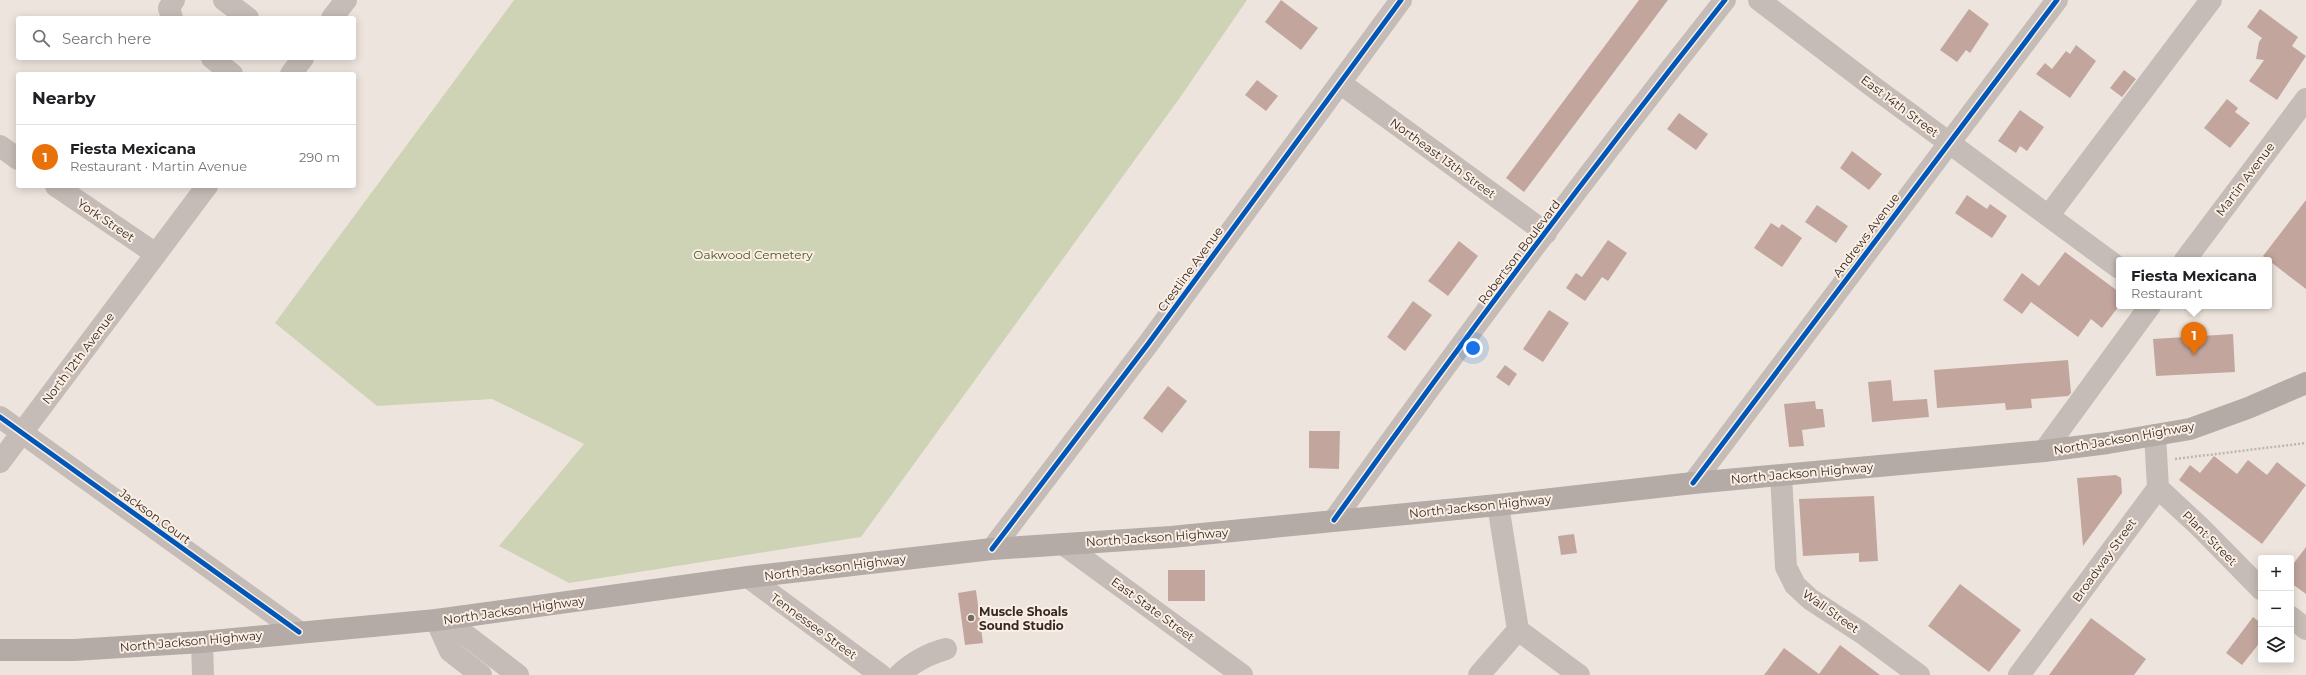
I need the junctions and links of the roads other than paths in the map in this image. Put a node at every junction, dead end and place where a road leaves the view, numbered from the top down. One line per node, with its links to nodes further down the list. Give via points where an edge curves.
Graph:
1 (174, 0): 9 (street, via 169,8)
2 (224, 0): 10 (street)
3 (346, 0): 11 (street)
4 (1401, 0): 14 (street, Crestline Avenue)
5 (1725, 0): 22 (street, Robertson Boulevard)
6 (1759, 0): 16 (street, East 14th Street)
7 (2057, 0): 16 (street, Andrews Avenue)
8 (2212, 0): 21 (street)
9 (171, 16)
10 (245, 16)
11 (334, 16)
12 (214, 60): 13 (street)
13 (230, 72)
14 (1340, 83): 22 (street, Northeast 13th Street); 39 (street, Crestline Avenue, via 1148,344)
15 (2306, 99): 24 (street, Martin Avenue)
16 (1948, 142): 21 (street, East 14th Street); 34 (street, Andrews Avenue)
17 (0, 146): 18 (street)
18 (16, 158)
19 (59, 188): 23 (street, York Street)
20 (206, 188): 23 (street, North 12th Avenue)
21 (2049, 215): 25 (street, East 14th Street)
22 (1546, 233): 37 (street, Robertson Boulevard)
23 (156, 254): 29 (street, North 12th Avenue)
24 (2187, 257)
25 (2116, 266)
26 (2148, 309): 31 (street)
27 (2306, 383): 30 (main road, North Jackson Highway, via 2190,429)
28 (0, 417): 29 (street, Jackson Court)
29 (22, 433): 32 (street, North 12th Avenue); 46 (street, Jackson Court)
30 (2156, 435): 31 (main road, North Jackson Highway); 35 (street)
31 (2044, 451): 33 (main road, North Jackson Highway)
32 (0, 462)
33 (1781, 475): 34 (main road, North Jackson Highway); 58 (street, Wall Street, via 1786,567 1795,585 1810,600 1862,633)
34 (1693, 483): 36 (main road, North Jackson Highway)
35 (2158, 488): 41 (street, Plant Street); 59 (street, Broadway Street)
36 (1498, 505): 37 (main road, North Jackson Highway); 45 (street)
37 (1334, 520): 38 (main road, North Jackson Highway, via 1171,537)
38 (1063, 544): 39 (main road, North Jackson Highway); 55 (street, East State Street)
39 (992, 549): 40 (main road, North Jackson Highway)
40 (748, 577): 43 (main road, North Jackson Highway); 53 (street, Tennessee Street)
41 (2258, 586)
42 (2294, 619): 44 (street)
43 (436, 620): 46 (main road, North Jackson Highway); 51 (street, via 450,651); 52 (street, via 467,636)
44 (2306, 629)
45 (1518, 630): 56 (street); 57 (street)
46 (299, 632): 47 (main road, North Jackson Highway)
47 (202, 642): 49 (main road, North Jackson Highway, via 74,650); 50 (street)
48 (946, 648): 54 (street, via 930,653 909,665)
49 (0, 650)
50 (203, 675)
51 (481, 675)
52 (518, 675)
53 (881, 675)
54 (899, 675)
55 (1242, 675)
56 (1479, 675)
57 (1579, 675)
58 (1919, 675)
59 (2019, 675)

